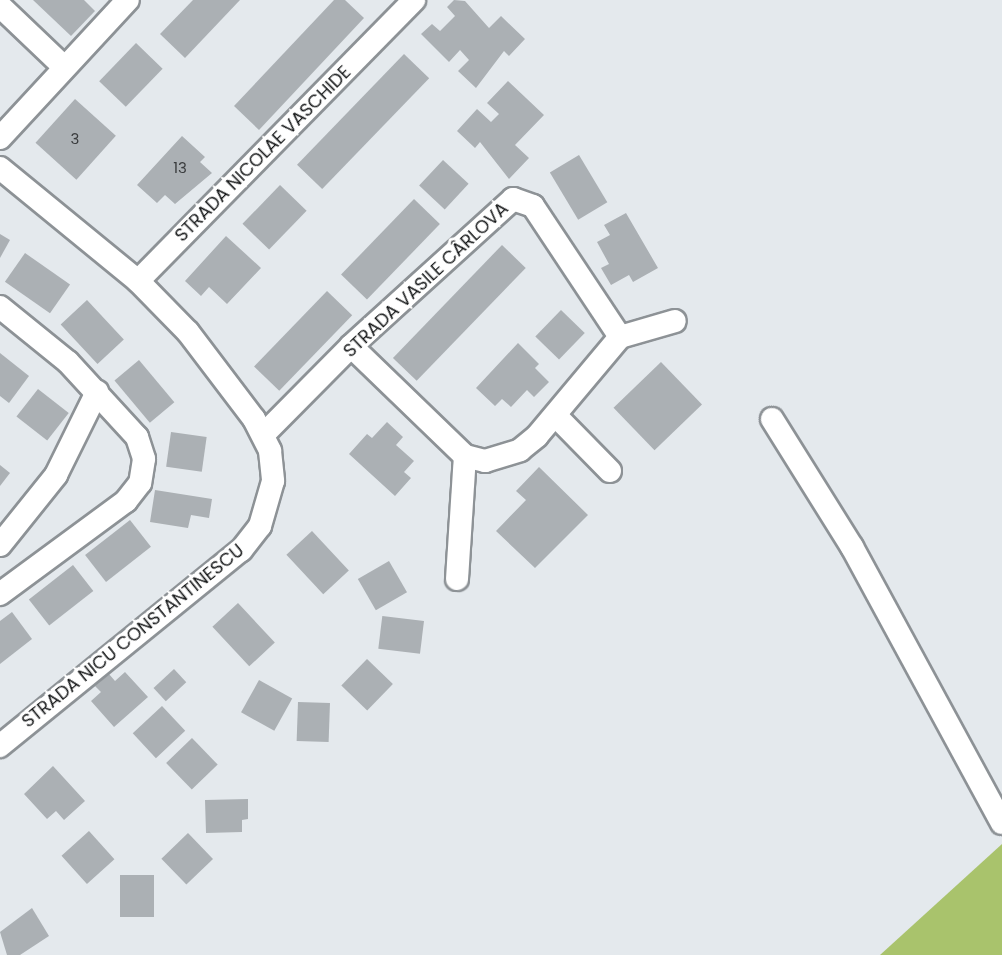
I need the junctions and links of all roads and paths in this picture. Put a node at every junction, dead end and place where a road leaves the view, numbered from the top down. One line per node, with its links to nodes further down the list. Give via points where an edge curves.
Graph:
1 (128, 0): 4 (street)
2 (414, 0): 7 (street, STRADA NICOLAE VASCHIDE)
3 (0, 6): 4 (street)
4 (64, 67): 5 (street)
5 (0, 138)
6 (0, 168): 7 (street, STRADA NICU CONSTANTINESCU)
7 (138, 281): 15 (street, STRADA NICU CONSTANTINESCU, via 212,360)
8 (0, 307): 12 (street, via 52,346)
9 (675, 321): 10 (street)
10 (620, 337): 11 (street, STRADA VASILE CÂRLOVA, via 533,206 513,199); 13 (street)
11 (351, 346): 15 (street, STRADA VASILE CÂRLOVA); 16 (street)
12 (97, 392): 18 (street, via 56,475); 20 (street, via 137,437 144,471 126,501)
13 (556, 416): 16 (street, via 520,450 484,461); 17 (street)
14 (772, 419): 22 (street, via 852,547)
15 (263, 435): 21 (street, STRADA NICU CONSTANTINESCU, via 270,451 273,481 266,511 251,538)
16 (465, 456): 19 (street)
17 (610, 471)
18 (0, 545)
19 (457, 579)
20 (0, 594)
21 (0, 746)
22 (1002, 823)

